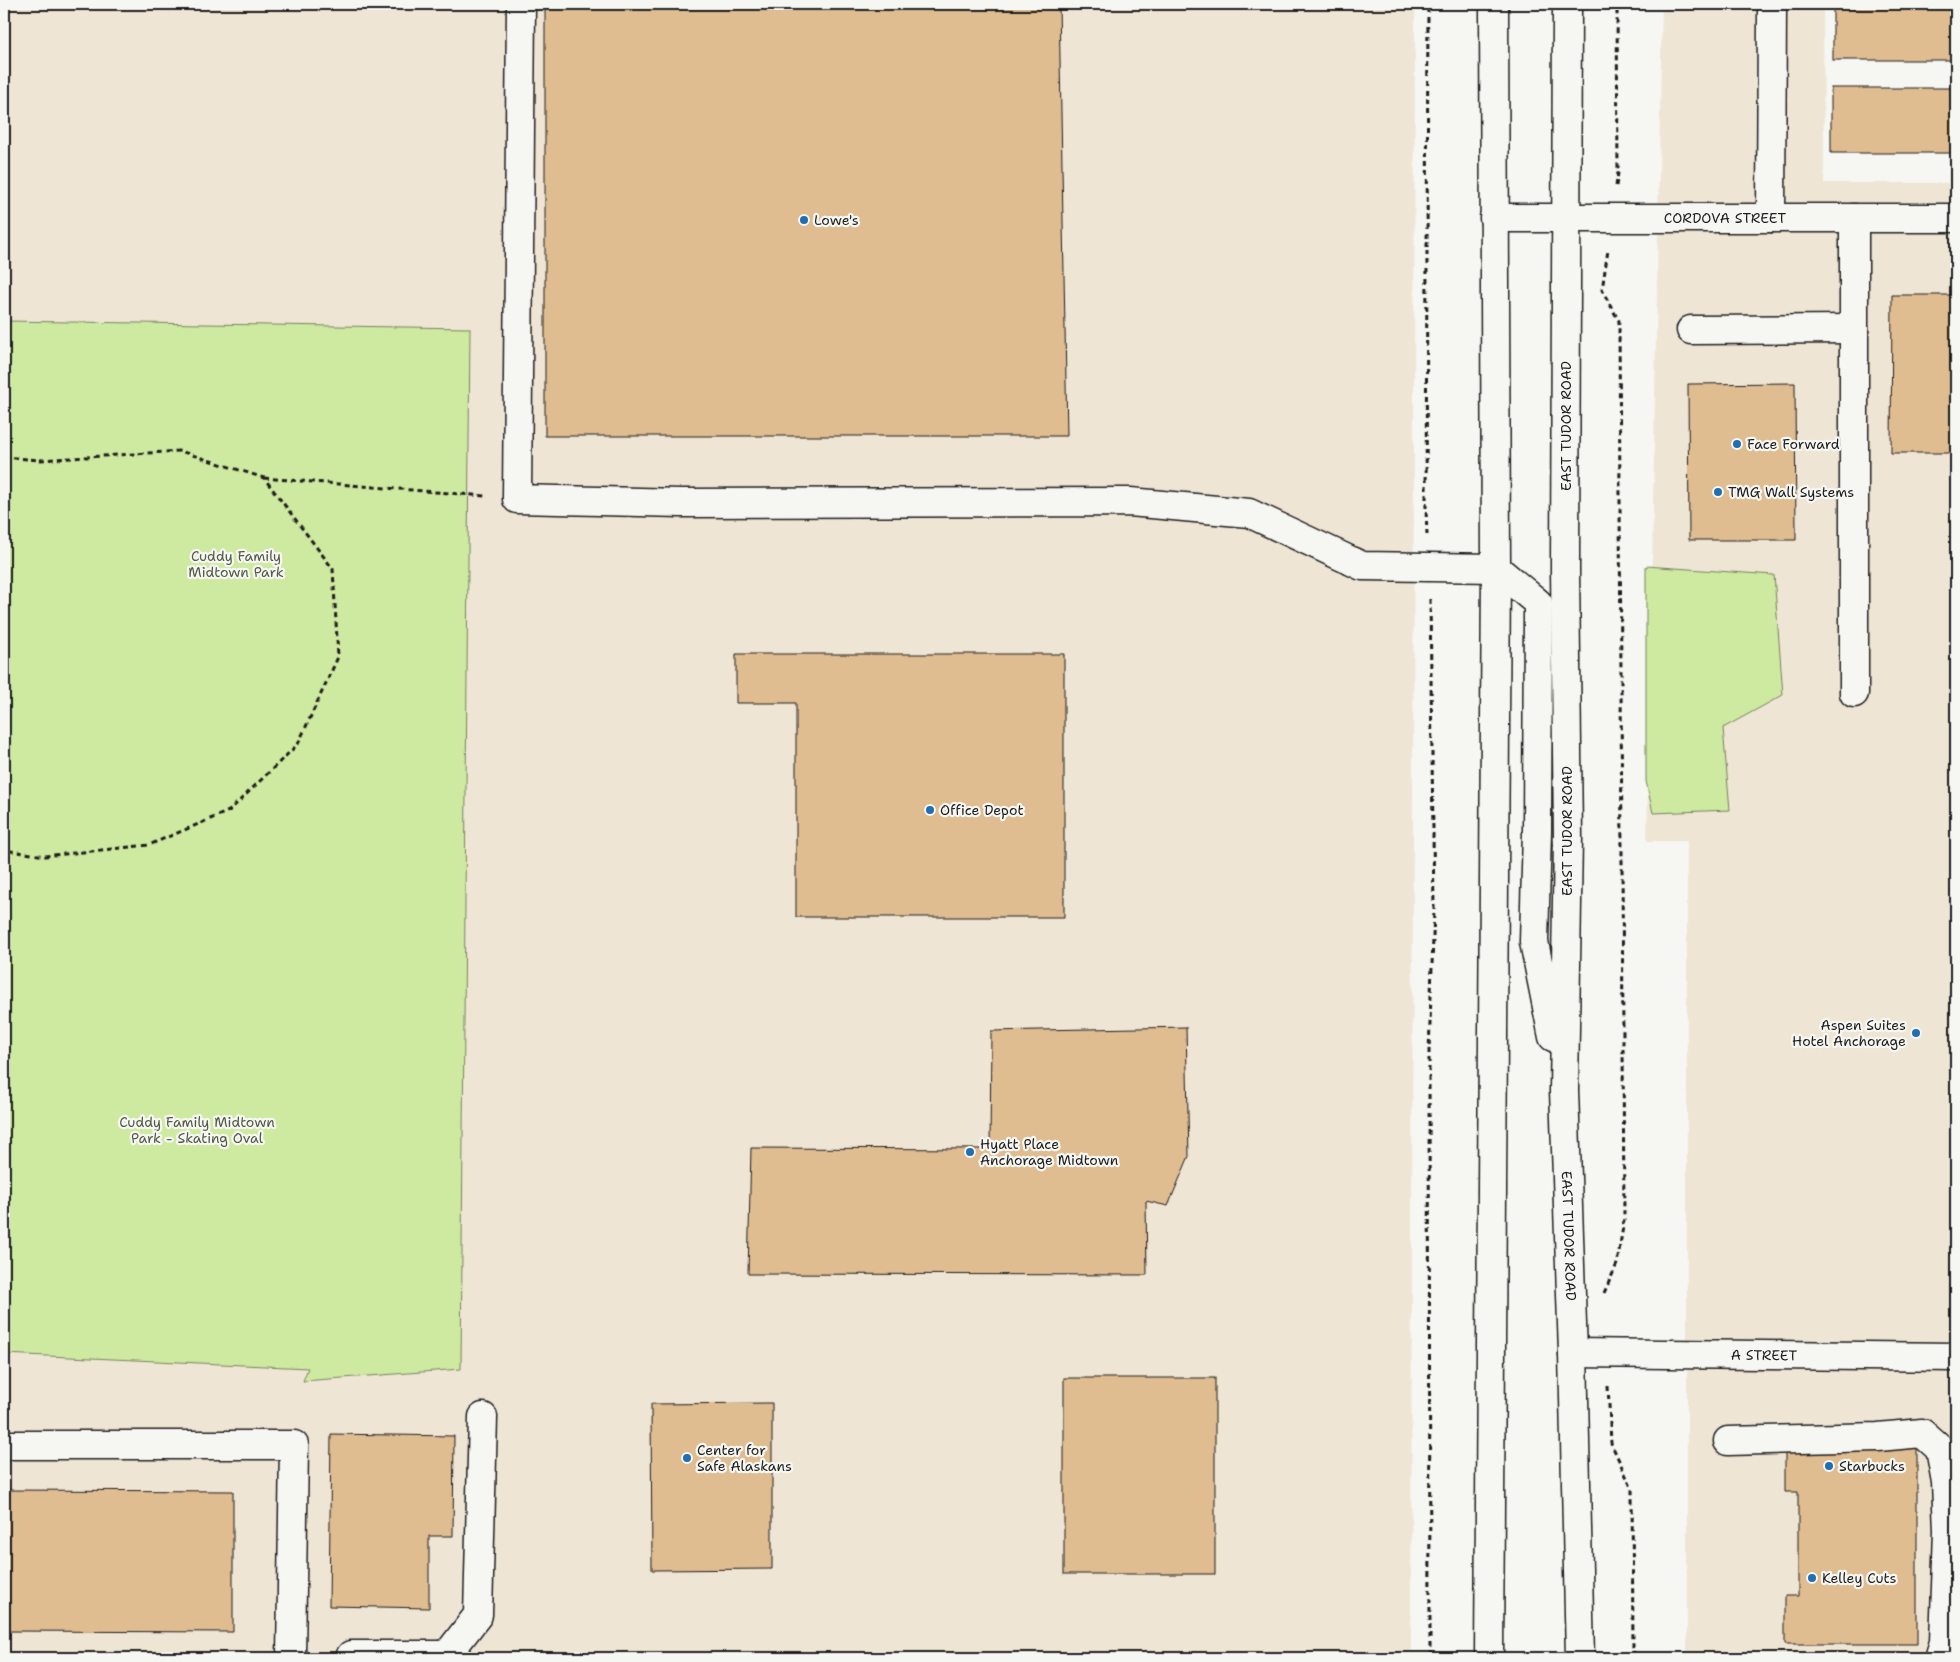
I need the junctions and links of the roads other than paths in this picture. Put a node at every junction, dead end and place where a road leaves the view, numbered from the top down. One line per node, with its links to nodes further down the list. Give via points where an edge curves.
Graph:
1 (521, 4): 12 (main road, via 517,499 681,503 1130,502 1249,513 1362,566)
2 (1494, 4): 6 (main road)
3 (1567, 4): 5 (main road, EAST TUDOR ROAD)
4 (1772, 4): 7 (main road)
5 (1567, 217): 6 (main road, CORDOVA STREET); 7 (main road, CORDOVA STREET); 14 (main road, EAST TUDOR ROAD, via 1565,569 1568,838)
6 (1494, 218): 12 (main road)
7 (1771, 218): 8 (main road, CORDOVA STREET)
8 (1854, 218): 9 (main road, CORDOVA STREET); 10 (main road)
9 (1956, 218)
10 (1854, 329): 11 (main road); 13 (main road)
11 (1691, 330)
12 (1496, 568): 14 (main road, via 1538,603 1534,942); 24 (main road)
13 (1854, 693)
14 (1564, 1090): 15 (main road, EAST TUDOR ROAD)
15 (1573, 1353): 16 (main road, A STREET); 20 (main road, EAST TUDOR ROAD)
16 (1956, 1357)
17 (483, 1417): 22 (main road, via 478,1615)
18 (1728, 1441): 25 (main road, via 1922,1433 1940,1449 1946,1482 1948,1531 1944,1642)
19 (4, 1445): 23 (main road, via 294,1445)
20 (1582, 1650)
21 (351, 1655): 22 (main road)
22 (447, 1657)
23 (291, 1658)
24 (1489, 1658)
25 (1939, 1658)

